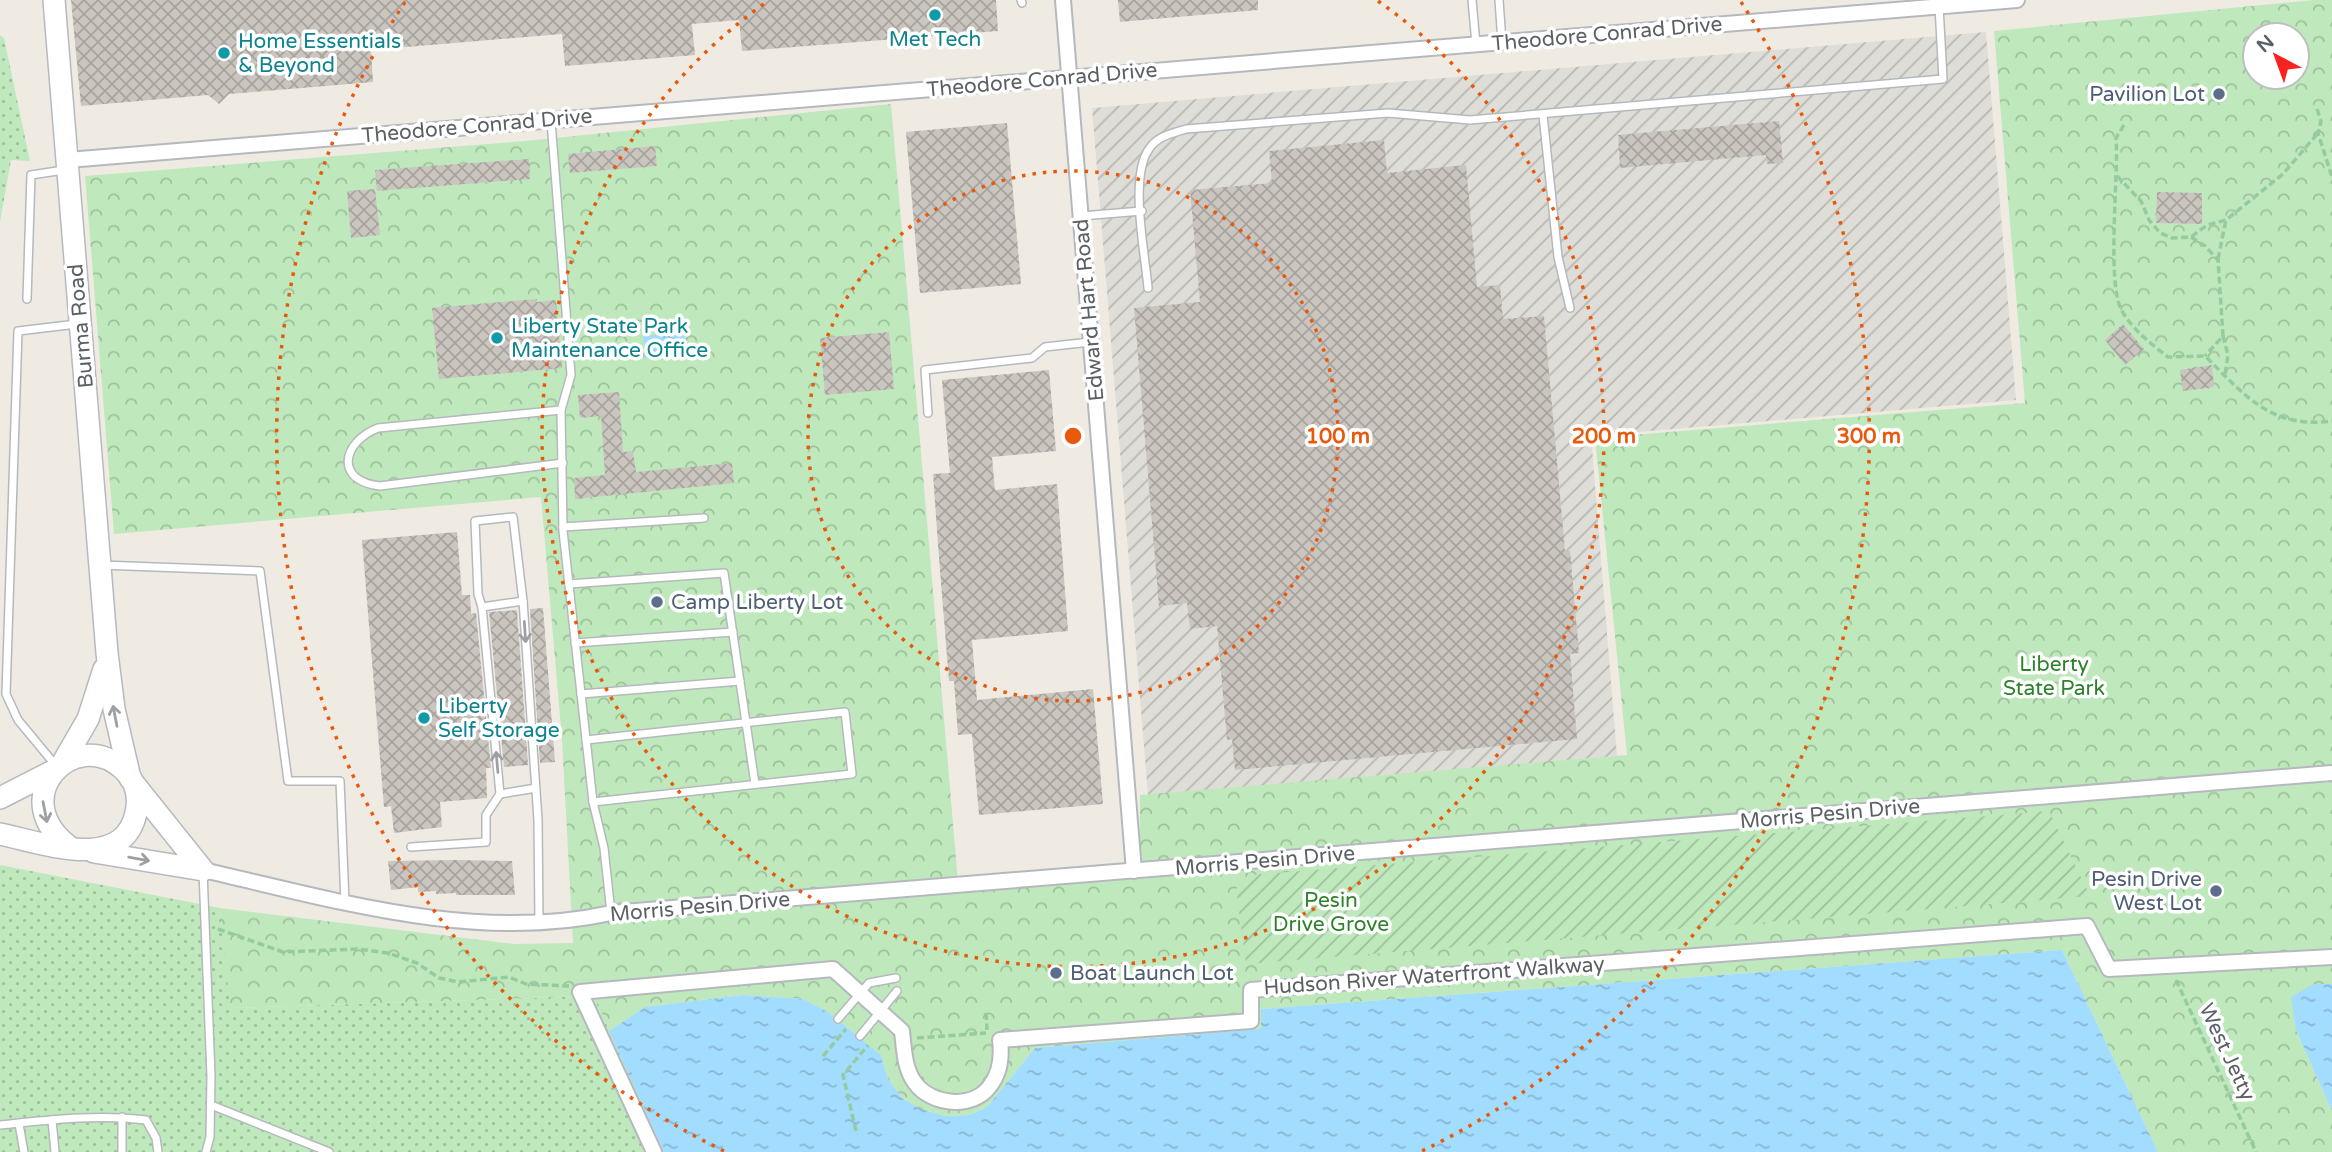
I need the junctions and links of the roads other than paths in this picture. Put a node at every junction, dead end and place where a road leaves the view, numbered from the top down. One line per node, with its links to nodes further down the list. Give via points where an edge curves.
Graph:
1 (54, 0): 12 (street, Burma Road)
2 (1063, 0): 9 (street, Edward Hart Road)
3 (1472, 0): 8 (lane)
4 (1499, 0): 7 (lane)
5 (2017, 0): 6 (street, Theodore Conrad Drive)
6 (1939, 6): 7 (street, Theodore Conrad Drive); 10 (lane, via 1943,79)
7 (1502, 42): 8 (street, Theodore Conrad Drive)
8 (1476, 44): 9 (street, Theodore Conrad Drive)
9 (1069, 78): 11 (street, Theodore Conrad Drive); 14 (street, Edward Hart Road)
10 (1543, 115): 13 (lane, via 1470,120 1388,113 1186,129 1166,135 1149,148 1139,171); 17 (lane, via 1558,257)
11 (551, 120): 12 (street, Theodore Conrad Drive); 20 (lane, via 571,375)
12 (68, 164): 16 (lane, via 31,176); 18 (street, Burma Road)
13 (1142, 211): 14 (lane); 15 (lane)
14 (1081, 216): 19 (street, Edward Hart Road)
15 (1148, 288)
16 (27, 299)
17 (1570, 308)
18 (81, 324): 25 (street, Burma Road); 36 (lane, via 18,331 6,694 18,720)
19 (1091, 341): 21 (lane, via 1045,347 1032,358 925,369); 48 (street, Edward Hart Road)
20 (561, 410): 22 (lane); 22 (lane, via 377,428 361,434 349,463 352,476 362,484 380,486)
21 (928, 413)
22 (563, 463): 24 (lane)
23 (704, 518): 24 (lane)
24 (563, 527): 26 (lane)
25 (100, 565): 31 (street, Burma Road); 49 (lane, via 260,572 288,781 340,781)
26 (569, 584): 29 (lane, via 724,573); 30 (lane)
27 (523, 601): 28 (lane); 28 (lane, via 513,517 475,521); 40 (lane, one-way to 40)
28 (482, 607): 41 (lane, one-way to 28)
29 (733, 632): 30 (lane); 32 (lane)
30 (575, 643): 33 (lane)
31 (107, 653): 36 (street, Burma Road, via 88,719); 38 (street, Burma Road, one-way to 31, via 114,709)
32 (740, 681): 33 (lane); 34 (lane)
33 (581, 694): 35 (lane)
34 (746, 722): 35 (lane); 39 (lane); 39 (lane, via 845,712 852,774)
35 (586, 740): 43 (lane)
36 (58, 767): 38 (street, via 78,757 98,756 117,764); 42 (street); 46 (street, one-way to 46, via 45,786 43,808 49,827)
37 (2332, 773): 48 (street, Morris Pesin Drive)
38 (133, 782): 46 (street, via 135,817 121,838 101,849); 47 (street)
39 (755, 784): 43 (lane)
40 (536, 788): 41 (lane); 51 (lane)
41 (500, 794): 45 (lane, via 486,815 486,842)
42 (0, 798)
43 (593, 802): 50 (lane)
44 (0, 834): 46 (street, Morris Pesin Drive)
45 (411, 847)
46 (73, 848): 47 (street, Morris Pesin Drive, one-way to 47)
47 (203, 870): 49 (street, Morris Pesin Drive); 59 (lane)
48 (1134, 871): 50 (street, Morris Pesin Drive)
49 (345, 902): 51 (street, Morris Pesin Drive, via 437,917)
50 (611, 913): 51 (street, Morris Pesin Drive)
51 (539, 921)
52 (2332, 957): 56 (street, Hudson River Waterfront Walkway, via 2109,969 2087,926 1251,990 1251,1021 994,1036 1003,1059 990,1087 965,1102 933,1098 915,1083 905,1061 902,1031)
53 (896, 978): 55 (lane, via 869,983)
54 (897, 990): 56 (lane)
55 (860, 993): 56 (street); 57 (lane); 70 (street, via 832,969 580,992)
56 (885, 1015): 58 (lane)
57 (838, 1019)
58 (860, 1036)
59 (211, 1105): 68 (lane); 69 (lane)
60 (121, 1117): 61 (lane); 66 (lane); 67 (lane, via 146,1120)
61 (52, 1120): 62 (lane); 65 (lane)
62 (19, 1124): 63 (lane); 64 (lane)
63 (0, 1125)
64 (24, 1152)
65 (55, 1152)
66 (122, 1152)
67 (158, 1152)
68 (206, 1152)
69 (328, 1152)
70 (654, 1152)

